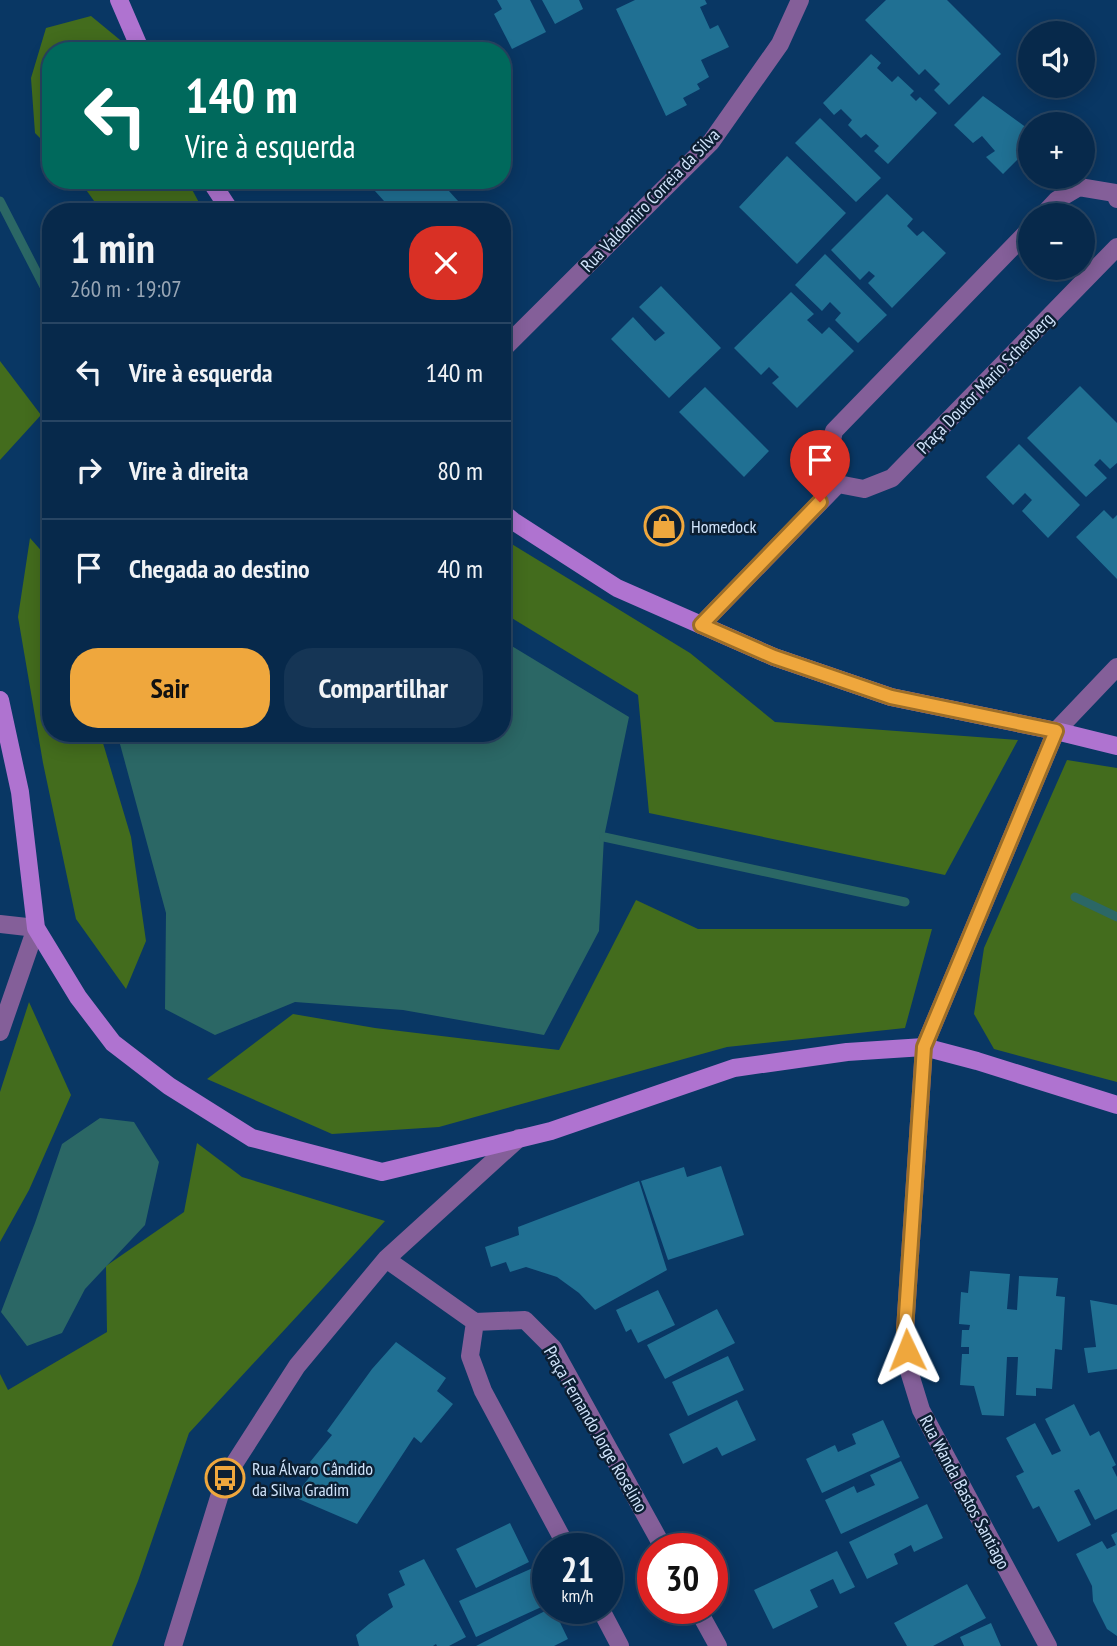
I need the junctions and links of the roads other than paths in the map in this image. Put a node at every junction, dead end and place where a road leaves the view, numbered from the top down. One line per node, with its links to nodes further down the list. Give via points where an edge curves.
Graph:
1 (119, 0): 3 (main road)
2 (800, 0): 8 (street, Rua Valdomiro Correia da Silva, via 780,44 710,142)
3 (137, 42)
4 (1117, 198): 5 (street, via 1115,193 1079,187)
5 (1055, 203)
6 (1018, 241): 9 (street, via 834,431 828,458)
7 (1117, 247): 9 (street, Praça Doutor Mario Schenberg, via 892,478 864,489)
8 (511, 341)
9 (838, 484): 11 (street)
10 (511, 519): 11 (main road, via 617,588)
11 (701, 625): 14 (main road, via 774,657 891,697)
12 (1117, 667): 14 (street, Rua Wanda Bastos Santiago)
13 (0, 700): 17 (main road, via 19,792)
14 (1056, 731): 15 (main road); 19 (street, Rua Wanda Bastos Santiago)
15 (1117, 746)
16 (0, 924): 17 (street)
17 (36, 928): 18 (street); 21 (main road, via 113,1043 169,1086 251,1138 383,1172)
18 (0, 1032)
19 (924, 1047): 20 (main road); 21 (main road, via 734,1068); 31 (street, Rua Wanda Bastos Santiago, via 905,1330 909,1371 921,1410)
20 (1117, 1105)
21 (519, 1139): 22 (street)
22 (387, 1259): 23 (street); 28 (street, via 297,1366 225,1478)
23 (475, 1322): 24 (street, via 470,1356 483,1391); 25 (street, Praça Fernando Jorge Roselino, via 525,1320 553,1348)
24 (559, 1533)
25 (655, 1533)
26 (608, 1624): 29 (street)
27 (706, 1624): 30 (street)
28 (173, 1646)
29 (620, 1646)
30 (718, 1646)
31 (1048, 1646)

